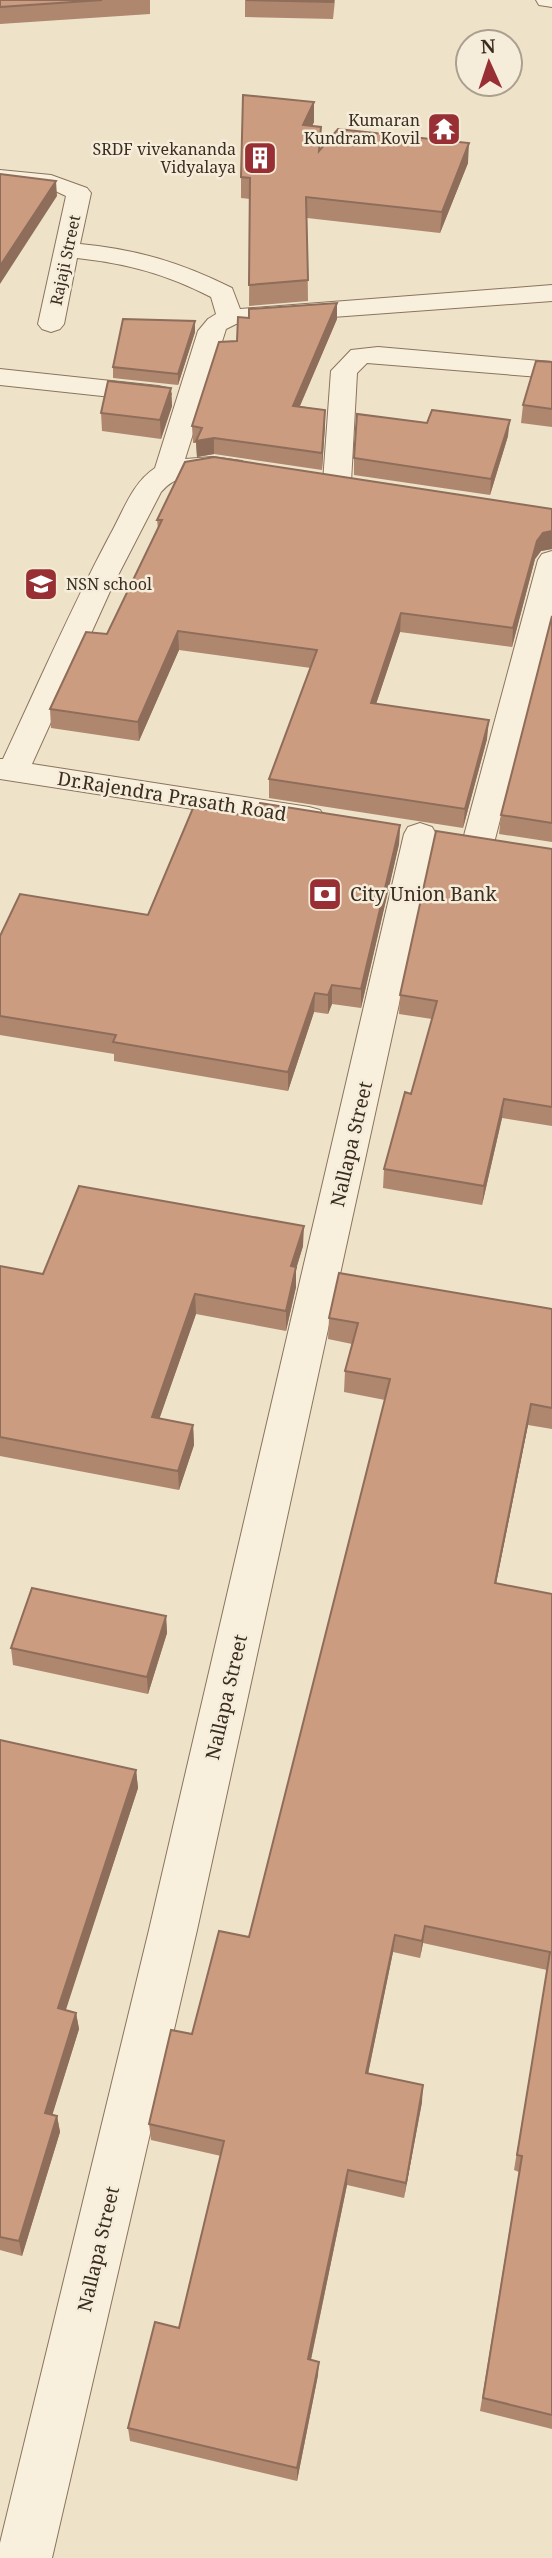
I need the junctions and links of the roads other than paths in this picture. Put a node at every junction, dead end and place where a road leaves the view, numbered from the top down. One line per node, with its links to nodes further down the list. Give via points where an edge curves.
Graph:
1 (547, 0): 2 (street)
2 (552, 1)
3 (0, 177): 4 (street, Rajaji Street, via 51,182 79,193)
4 (67, 250): 6 (street, via 118,255 181,272 223,293); 7 (street, Rajaji Street)
5 (552, 293): 6 (street)
6 (230, 317): 10 (street, via 211,331)
7 (51, 324)
8 (552, 370): 13 (street, via 398,355 360,356 344,371)
9 (0, 377): 10 (street)
10 (188, 397): 12 (street)
11 (255, 471): 12 (street, via 214,465)
12 (167, 472): 15 (street, via 153,483 117,548)
13 (336, 482)
14 (552, 560): 17 (street, Nallapa Street, via 490,845 406,832 173,1930)
15 (6, 770): 16 (street, Dr.Rajendra Prasath Road)
16 (339, 821)
17 (24, 2558)

